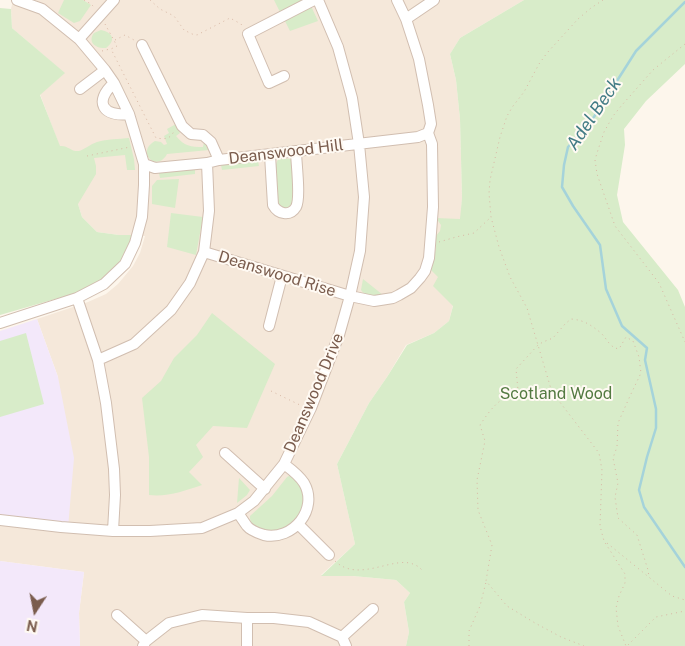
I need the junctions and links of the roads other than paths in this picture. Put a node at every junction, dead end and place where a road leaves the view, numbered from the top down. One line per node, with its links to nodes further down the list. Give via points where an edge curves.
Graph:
1 (17, 0): 8 (street, via 42,9)
2 (114, 0): 8 (street)
3 (314, 0): 11 (street, via 248,34 269,83)
4 (318, 0): 16 (street, Deanswood Drive, via 338,48 352,98)
5 (397, 0): 7 (street, Deanswood Rise)
6 (434, 0): 7 (street)
7 (406, 19): 15 (street, Deanswood Rise, via 419,59 428,105 431,124)
8 (79, 38): 10 (street)
9 (142, 45): 19 (street, via 182,126 191,134 203,135 211,142)
10 (105, 70): 12 (street); 13 (street)
11 (284, 76)
12 (114, 84): 14 (street); 14 (street, via 104,95 104,108 112,114)
13 (80, 89)
14 (129, 114): 21 (street)
15 (428, 133): 16 (street, Deanswood Hill); 24 (street, Deanswood Rise, via 432,144 433,206 425,271 415,284 393,298 374,301)
16 (359, 144): 17 (street, Deanswood Hill); 24 (street, Deanswood Drive, via 364,197 360,251)
17 (296, 151): 18 (street, Deanswood Hill); 18 (street, via 297,204 293,211 285,213 274,205)
18 (270, 155): 19 (street, Deanswood Hill)
19 (219, 160): 20 (street, Deanswood Hill)
20 (207, 163): 21 (street, Deanswood Hill, via 155,168); 22 (street, via 209,211)
21 (144, 164): 25 (street, via 142,217 125,264 104,284)
22 (204, 252): 23 (street, Deanswood Rise); 28 (street, via 190,283 172,310 134,344)
23 (282, 276): 24 (street, Deanswood Rise); 27 (street)
24 (350, 296): 30 (street, Deanswood Drive, via 339,335 310,409)
25 (77, 298): 26 (street); 28 (street)
26 (0, 322)
27 (269, 326)
28 (98, 360): 35 (street, via 114,469)
29 (225, 453): 31 (street)
30 (284, 464): 31 (street, Deanswood Drive); 34 (street, via 298,474 308,496 307,508)
31 (265, 489): 32 (street, Deanswood Drive)
32 (238, 513): 34 (street, via 248,527 270,536 294,529); 35 (street, Deanswood Drive, via 202,528)
33 (0, 520): 35 (street, Deanswood Drive)
34 (298, 524): 36 (street)
35 (113, 531)
36 (329, 555)
37 (373, 609): 40 (street)
38 (117, 615): 41 (street)
39 (247, 618): 40 (street, via 309,622); 41 (street, via 202,615 169,623); 42 (street)
40 (344, 641)
41 (145, 644)
42 (247, 646)

